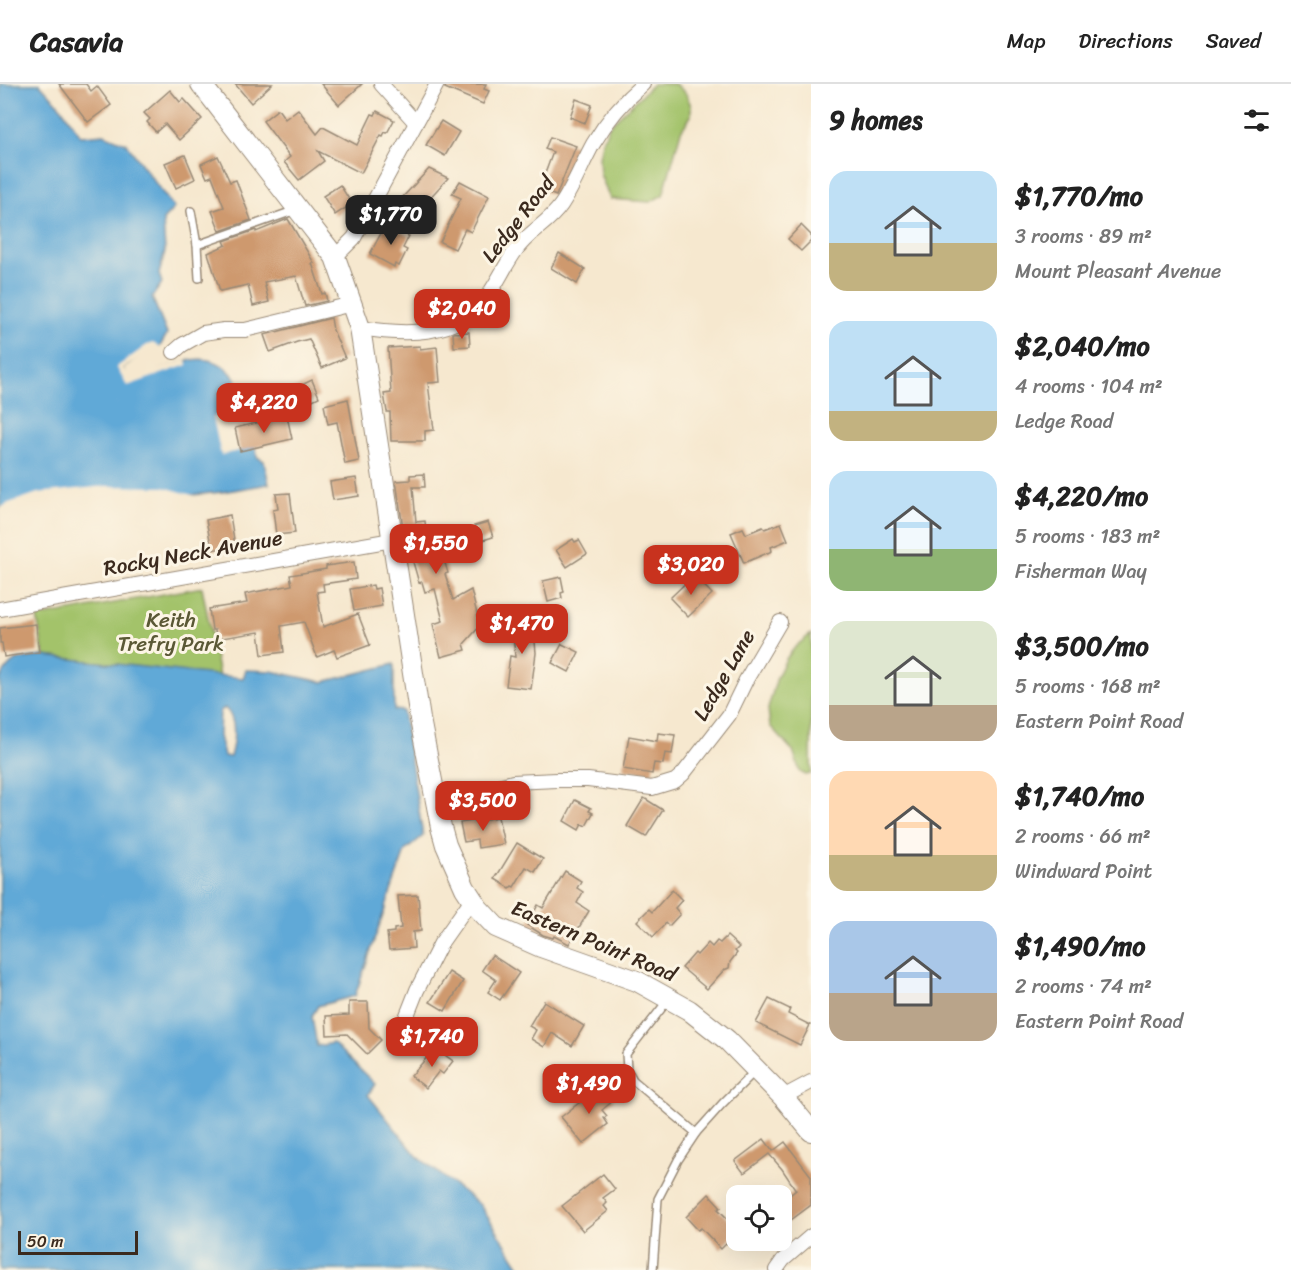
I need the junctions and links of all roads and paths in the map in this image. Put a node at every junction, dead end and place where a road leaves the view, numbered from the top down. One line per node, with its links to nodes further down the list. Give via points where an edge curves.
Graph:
1 (201, 84): 6 (main road, Eastern Point Road)
2 (381, 84): 5 (street)
3 (437, 84): 5 (street)
4 (643, 84): 12 (street, Ledge Road, via 628,97 594,142 561,205 517,248 476,309 446,327 426,332)
5 (416, 123): 9 (street, via 354,238)
6 (298, 209): 8 (lane); 9 (main road, Eastern Point Road)
7 (191, 211): 8 (lane)
8 (197, 245): 10 (lane)
9 (335, 257): 11 (main road, Eastern Point Road)
10 (199, 278)
11 (352, 304): 12 (main road, Eastern Point Road); 13 (street, via 244,330 203,333)
12 (360, 328): 14 (main road, Eastern Point Road)
13 (174, 352)
14 (392, 540): 15 (street, Rocky Neck Avenue); 17 (main road, Eastern Point Road)
15 (0, 609)
16 (780, 622): 17 (street, Ledge Lane, via 729,715 675,781 651,788 588,780 513,782)
17 (435, 795): 18 (main road, Eastern Point Road, via 446,845)
18 (472, 899): 19 (main road, Eastern Point Road, via 496,927 637,981); 20 (street, via 441,943)
19 (669, 998): 21 (main road, Eastern Point Road, via 727,1040); 25 (lane, via 626,1054 627,1069 633,1080)
20 (400, 1033)
21 (756, 1070): 23 (main road, Eastern Point Road); 25 (lane)
22 (811, 1082): 23 (street)
23 (783, 1097): 24 (main road, Eastern Point Road)
24 (811, 1131)
25 (696, 1133): 27 (lane, via 658,1199)
26 (811, 1236): 28 (street)
27 (653, 1270)
28 (776, 1270)

